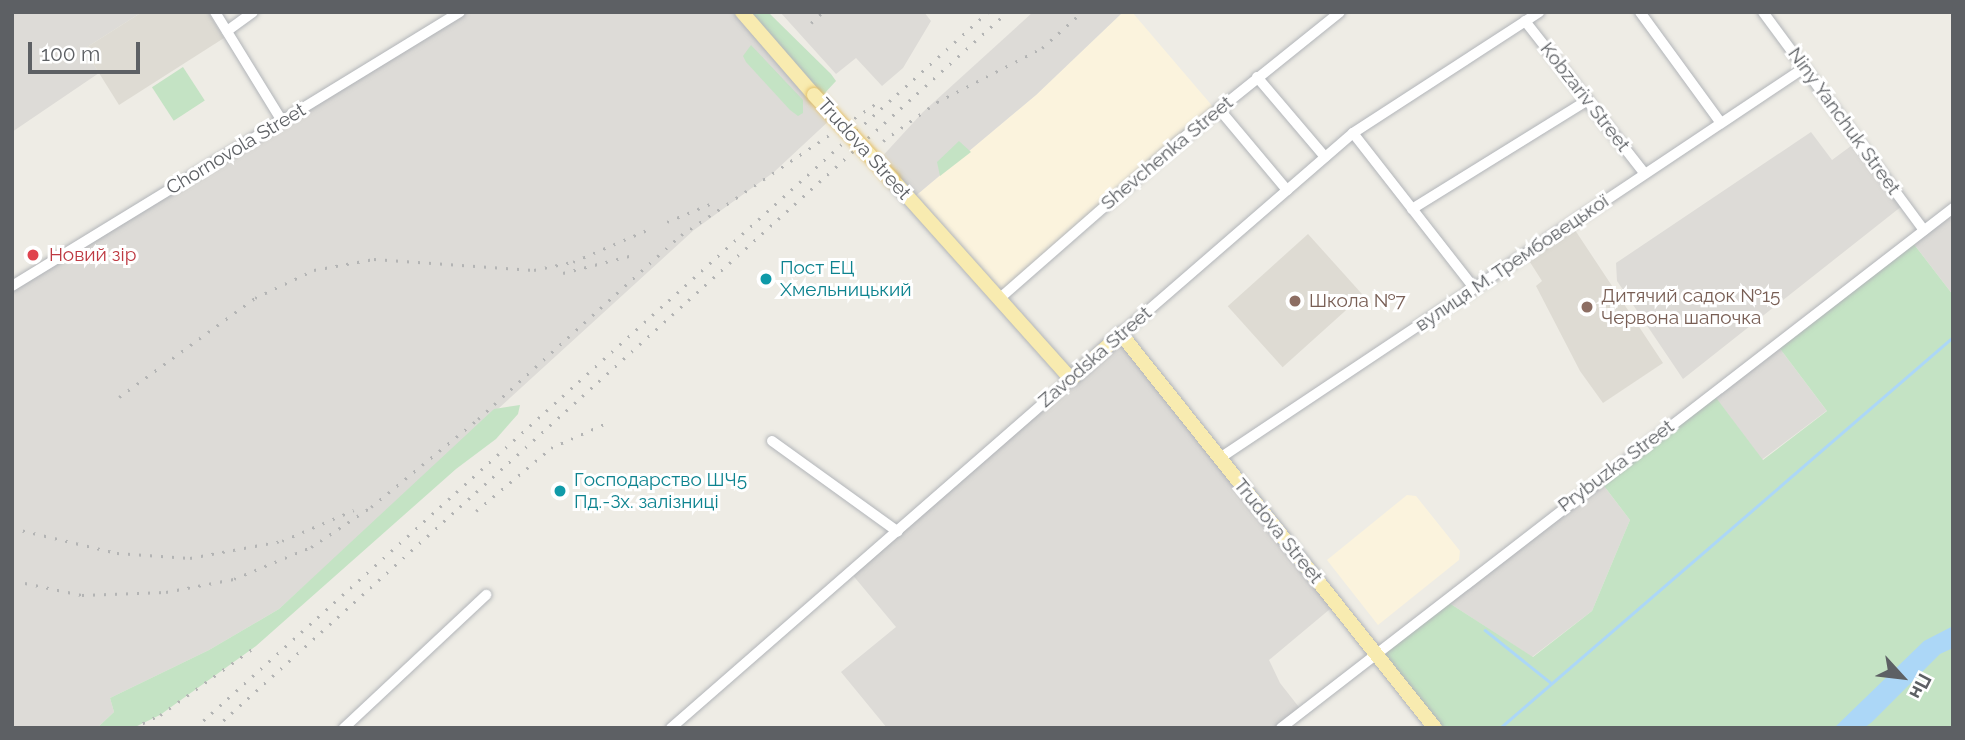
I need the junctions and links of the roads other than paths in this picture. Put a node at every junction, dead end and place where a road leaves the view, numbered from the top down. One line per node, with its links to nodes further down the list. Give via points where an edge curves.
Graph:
1 (215, 12): 10 (street)
2 (253, 12): 10 (street)
3 (742, 12): 26 (main road, Trudova Street, bridge)
4 (1340, 12): 12 (street, Shevchenka Street)
5 (1539, 12): 9 (street, Zavodska Street)
6 (1640, 12): 16 (street)
7 (1763, 12): 11 (street, Niny Yanchuk Street)
8 (457, 13): 15 (street, Chornovola Street)
9 (1525, 21): 13 (street, Kobzariv Street); 17 (street, Zavodska Street)
10 (227, 32): 15 (street)
11 (1804, 68): 16 (street, вулиця М. Трембовецької); 23 (street, Niny Yanchuk Street)
12 (1257, 77): 14 (street, Shevchenka Street); 18 (street)
13 (1588, 100): 19 (street, Kobzariv Street); 22 (street)
14 (1219, 109): 20 (street); 26 (street, Shevchenka Street)
15 (282, 121): 24 (street, Chornovola Street)
16 (1721, 123): 19 (street, вулиця М. Трембовецької)
17 (1353, 133): 18 (street, Zavodska Street); 22 (street)
18 (1325, 157): 20 (street, Zavodska Street)
19 (1645, 174): 25 (street, вулиця М. Трембовецької)
20 (1287, 190): 27 (street, Zavodska Street)
21 (1953, 208): 23 (street, Prybuzka Street)
22 (1412, 209): 25 (street)
23 (1924, 230): 33 (street, Prybuzka Street)
24 (12, 286)
25 (1474, 288): 30 (street, вулиця М. Трембовецької)
26 (999, 299): 28 (main road, Trudova Street)
27 (1121, 334): 28 (main road, Zavodska Street); 30 (main road, Trudova Street)
28 (1071, 379): 31 (street, Zavodska Street)
29 (772, 440): 31 (street)
30 (1220, 458): 33 (main road, Trudova Street)
31 (898, 532): 34 (street, Zavodska Street)
32 (486, 595): 35 (street)
33 (1374, 652): 36 (street, Prybuzka Street); 37 (main road, Trudova Street)
34 (679, 725)
35 (344, 728)
36 (1281, 728)
37 (1435, 728)

